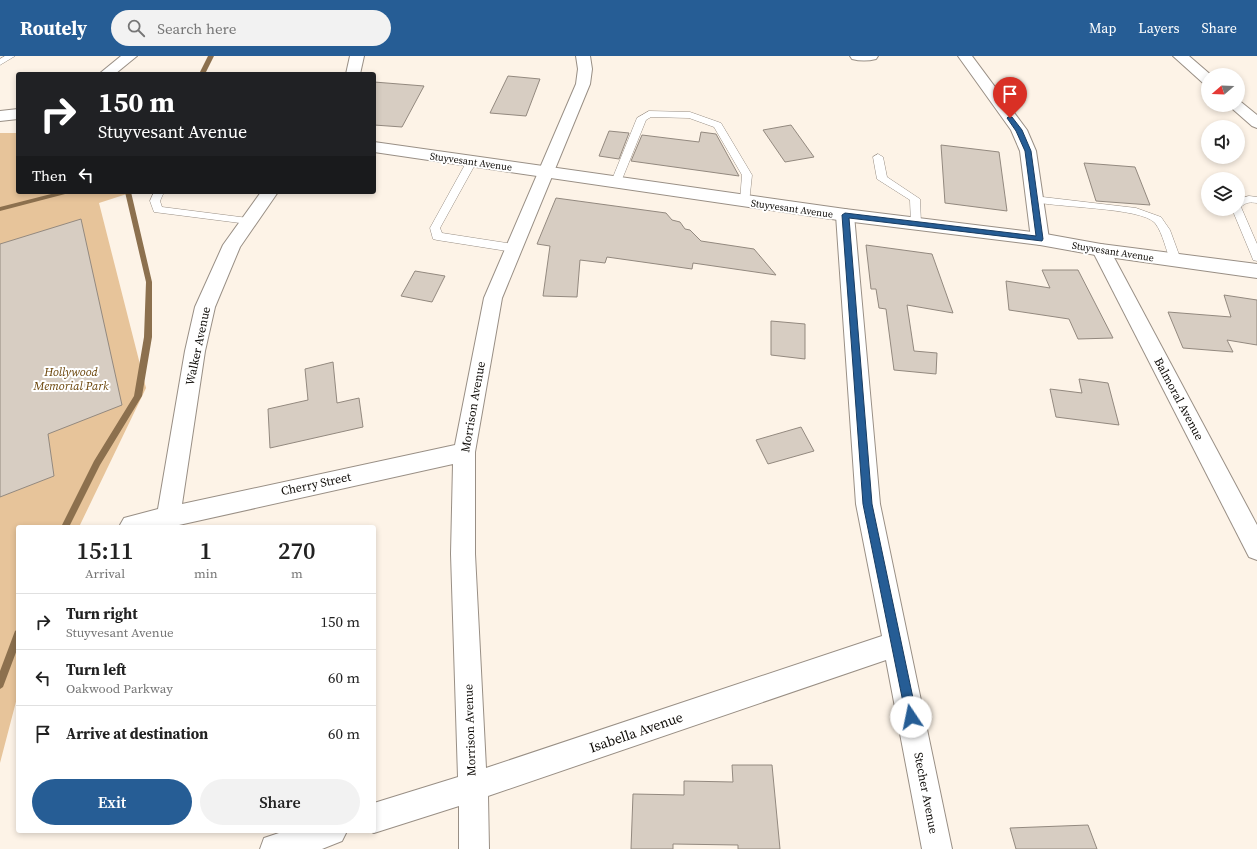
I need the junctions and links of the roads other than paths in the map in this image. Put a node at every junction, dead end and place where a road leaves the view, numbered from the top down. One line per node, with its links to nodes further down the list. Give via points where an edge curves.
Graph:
1 (11, 56): 9 (lane)
2 (130, 56): 10 (street)
3 (357, 56): 11 (street)
4 (583, 56): 20 (street, Morrison Avenue, via 583,84)
5 (857, 56): 6 (street)
6 (871, 56)
7 (965, 56): 24 (street, via 1019,130 1028,151)
8 (1180, 56): 12 (street)
9 (0, 62)
10 (109, 72)
11 (353, 72)
12 (1201, 74)
13 (1244, 112): 16 (street)
14 (16, 114): 15 (street)
15 (0, 116)
16 (1257, 123)
17 (376, 147): 19 (street, Stuyvesant Avenue)
18 (878, 157): 31 (lane, via 882,179 914,199)
19 (472, 161): 20 (street, Stuyvesant Avenue); 33 (lane, via 435,232 437,236)
20 (545, 172): 21 (street, Stuyvesant Avenue); 33 (street, Morrison Avenue)
21 (616, 182): 27 (street, Stuyvesant Avenue); 27 (lane, via 642,118 649,114 690,115 718,125 747,175)
22 (158, 194): 30 (lane, via 155,201 158,210)
23 (268, 194): 30 (street, Walker Avenue)
24 (1034, 199): 32 (street); 36 (lane, via 1136,210 1157,219 1165,230)
25 (1245, 200): 26 (lane)
26 (1257, 200)
27 (746, 201): 28 (street, Stuyvesant Avenue)
28 (845, 215): 31 (street, Stuyvesant Avenue); 42 (street, Stecher Avenue, via 868,504)
29 (1240, 216): 35 (lane)
30 (248, 221): 39 (street, Walker Avenue, via 232,245 205,307)
31 (916, 224): 32 (street, Stuyvesant Avenue)
32 (1040, 239): 34 (street, Stuyvesant Avenue)
33 (513, 248): 38 (street, Morrison Avenue, via 493,298)
34 (1101, 250): 36 (street, Stuyvesant Avenue); 41 (street, Balmoral Avenue)
35 (1257, 257)
36 (1176, 260): 37 (street, Stuyvesant Avenue)
37 (1257, 271)
38 (464, 452): 39 (street, Cherry Street); 43 (street, Morrison Avenue, via 463,554)
39 (168, 516): 40 (street, Cherry Street)
40 (132, 525)
41 (1257, 549)
42 (897, 644): 43 (street, Isabella Avenue); 48 (street, Stecher Avenue)
43 (473, 787): 44 (street, Isabella Avenue); 47 (street, Morrison Avenue)
44 (376, 817)
45 (326, 833): 46 (street)
46 (275, 849)
47 (474, 849)
48 (937, 849)

